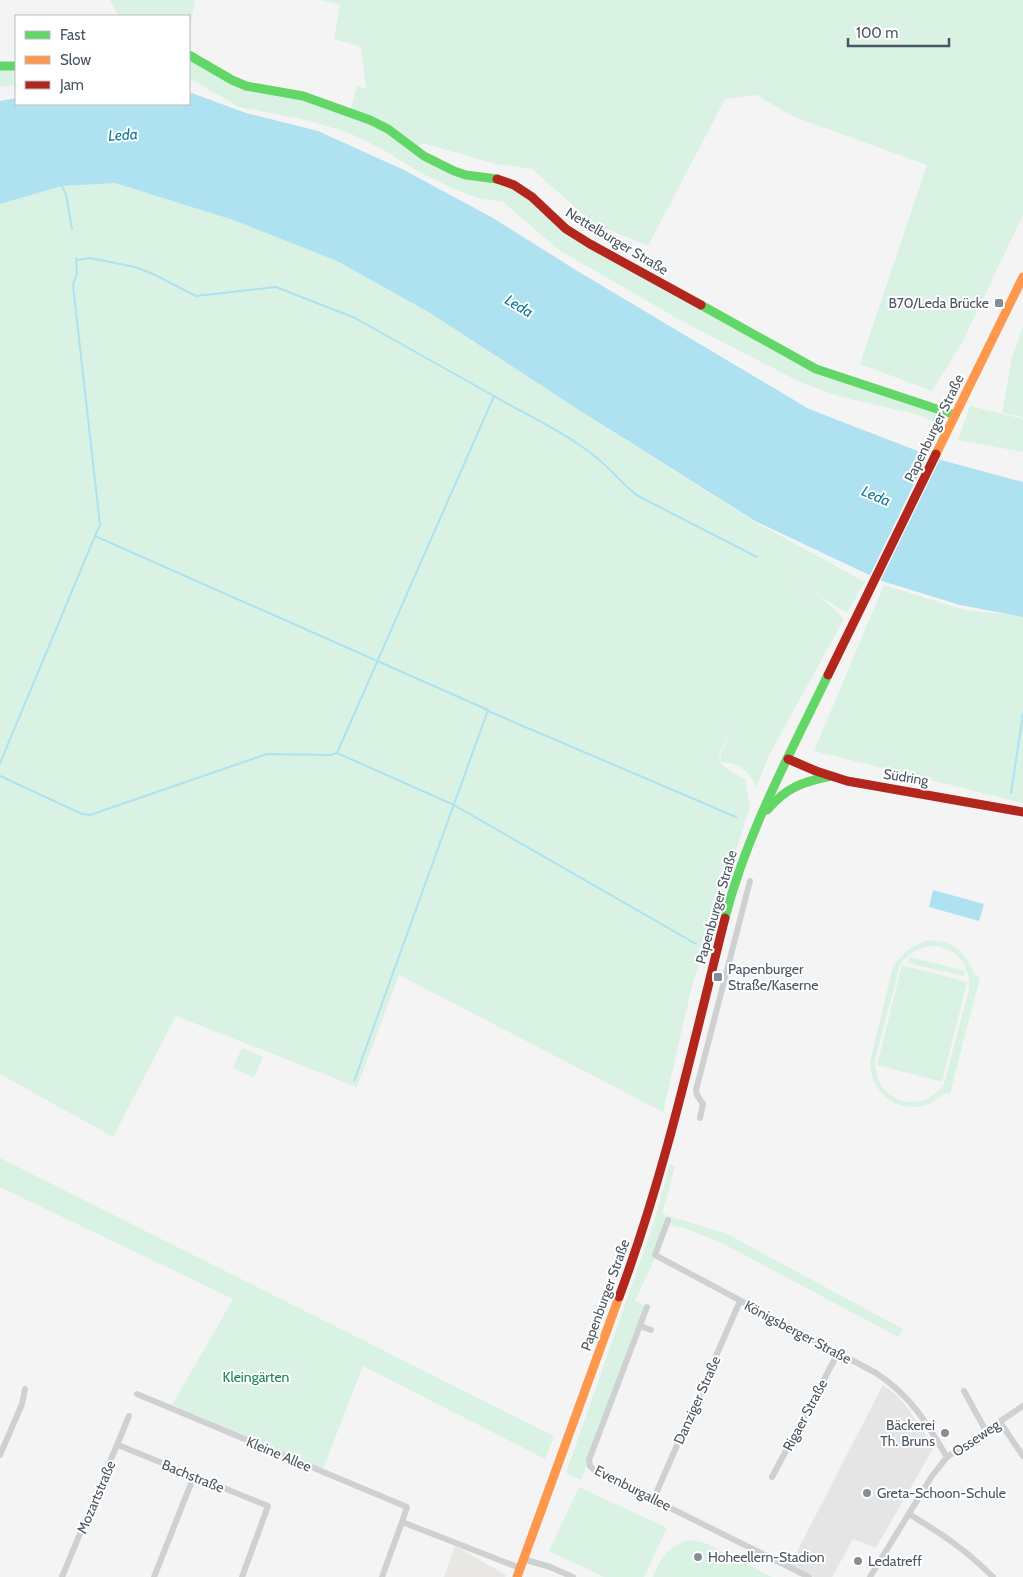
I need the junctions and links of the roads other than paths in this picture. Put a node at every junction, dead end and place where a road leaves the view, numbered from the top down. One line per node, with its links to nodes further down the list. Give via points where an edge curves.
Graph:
1 (190, 56): 5 (main road, Nettelburger Straße, via 246,86 303,96 370,120 424,156 454,171 514,185 566,229 590,244 816,369)
2 (0, 66): 3 (main road)
3 (15, 66)
4 (1023, 277): 5 (main road, Papenburger Straße)
5 (955, 415): 6 (main road, Papenburger Straße)
6 (788, 759): 7 (main road, Südring); 9 (main road, Papenburger Straße)
7 (831, 776): 8 (main road, Südring); 9 (main road, via 790,787)
8 (1023, 812)
9 (760, 818): 34 (main road, Papenburger Straße, via 730,898 670,1139 637,1249)
10 (750, 881): 11 (street, via 696,1090 703,1104)
11 (700, 1118)
12 (668, 1220): 13 (street, Königsberger Straße, via 655,1255)
13 (740, 1301): 17 (street, Königsberger Straße); 31 (street, Danziger Straße)
14 (647, 1307): 15 (street, Evenburgallee)
15 (640, 1326): 16 (street); 31 (street, Evenburgallee, via 589,1463 594,1470)
16 (651, 1330)
17 (838, 1353): 28 (street, Königsberger Straße, via 876,1373 909,1400); 30 (street, Rigaer Straße)
18 (25, 1389): 26 (street, via 22,1404)
19 (964, 1391): 24 (street)
20 (137, 1394): 33 (street, Kleine Allee, via 407,1507)
21 (1023, 1406): 23 (street, Osseweg)
22 (129, 1416): 25 (street, Mozartstraße)
23 (1000, 1422): 24 (street, Osseweg); 27 (street)
24 (986, 1431): 28 (street, Osseweg)
25 (118, 1445): 29 (street, Bachstraße); 35 (street, Mozartstraße)
26 (0, 1455)
27 (1023, 1456)
28 (947, 1457): 32 (street, Osseweg)
29 (194, 1476): 36 (street); 37 (street, Bachstraße, via 268,1506)
30 (772, 1477)
31 (654, 1498): 41 (street, Evenburgallee)
32 (908, 1514): 42 (street, Osseweg); 43 (street, via 955,1543)
33 (402, 1522): 34 (street); 38 (street)
34 (522, 1563): 39 (main road, Papenburger Straße); 40 (street, via 550,1567)
35 (62, 1577)
36 (154, 1577)
37 (242, 1577)
38 (382, 1577)
39 (517, 1577)
40 (573, 1577)
41 (809, 1577)
42 (870, 1577)
43 (993, 1577)

